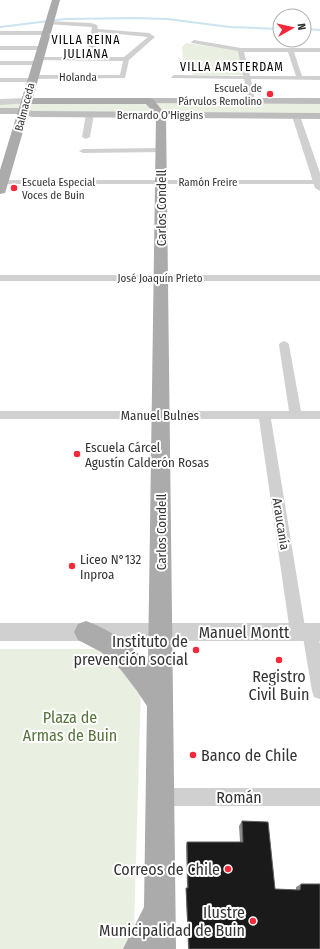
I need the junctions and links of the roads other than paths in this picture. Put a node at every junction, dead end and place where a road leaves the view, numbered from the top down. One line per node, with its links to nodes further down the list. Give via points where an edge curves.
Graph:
1 (57, 0): 2 (main road, Balmaceda)
2 (49, 22): 3 (street, via 91,25 95,26); 5 (main road, Balmaceda)
3 (95, 30): 12 (street); 13 (street, via 152,37)
4 (0, 33): 5 (street)
5 (45, 33): 8 (main road, Balmaceda)
6 (194, 42): 9 (street)
7 (0, 48): 8 (street)
8 (41, 48): 14 (main road, Balmaceda)
9 (241, 50): 10 (street); 17 (street)
10 (290, 50): 11 (street); 18 (street)
11 (320, 50)
12 (90, 59): 13 (street); 14 (street)
13 (126, 59): 20 (street, Holanda, via 123,77)
14 (38, 61): 15 (street); 20 (main road, Balmaceda)
15 (0, 63)
16 (174, 77): 17 (street)
17 (247, 77): 18 (street); 22 (street)
18 (300, 78): 19 (street)
19 (320, 78)
20 (33, 79): 21 (street, Holanda); 25 (main road, Balmaceda)
21 (0, 80)
22 (252, 101): 23 (main road, Bernardo O'Higgins); 26 (main road, Bernardo O'Higgins)
23 (320, 101)
24 (0, 102): 25 (street, Bernardo O'Higgins)
25 (25, 107): 26 (main road, Bernardo O'Higgins); 27 (main road, Bernardo O'Higgins); 28 (main road, Bernardo O'Higgins, via 33,114); 36 (main road, Balmaceda)
26 (155, 108): 28 (main road, Bernardo O'Higgins); 29 (main road, Bernardo O'Higgins); 33 (main road, Carlos Condell)
27 (0, 111)
28 (90, 114): 31 (street)
29 (296, 116): 30 (main road, Bernardo O'Higgins); 35 (street)
30 (320, 116)
31 (86, 137)
32 (83, 150): 33 (street)
33 (161, 150): 34 (main road, Carlos Condell)
34 (161, 182): 35 (street, Ramón Freire); 36 (street, Ramón Freire); 38 (main road, Carlos Condell)
35 (319, 184)
36 (1, 185)
37 (0, 278): 38 (street, José Joaquín Prieto)
38 (161, 278): 39 (street, José Joaquín Prieto); 42 (main road, Carlos Condell)
39 (320, 278)
40 (284, 345): 44 (street)
41 (0, 414): 42 (street, Manuel Bulnes)
42 (161, 415): 43 (street, Manuel Bulnes); 48 (main road, Carlos Condell)
43 (264, 415): 44 (street, Manuel Bulnes); 49 (street, Araucanía)
44 (296, 415): 45 (street, Manuel Bulnes)
45 (320, 415)
46 (0, 632): 47 (street, Manuel Montt)
47 (86, 632): 48 (street, Manuel Montt); 51 (main road, via 99,636 120,653 145,680)
48 (161, 632): 49 (street, Manuel Montt); 51 (main road, Carlos Condell)
49 (309, 632): 50 (street)
50 (320, 691)
51 (160, 704): 52 (main road, Carlos Condell)
52 (159, 797): 53 (street, Román); 54 (main road, Carlos Condell)
53 (320, 797)
54 (160, 907): 55 (main road); 56 (main road, Carlos Condell)
55 (139, 949)
56 (160, 949)

